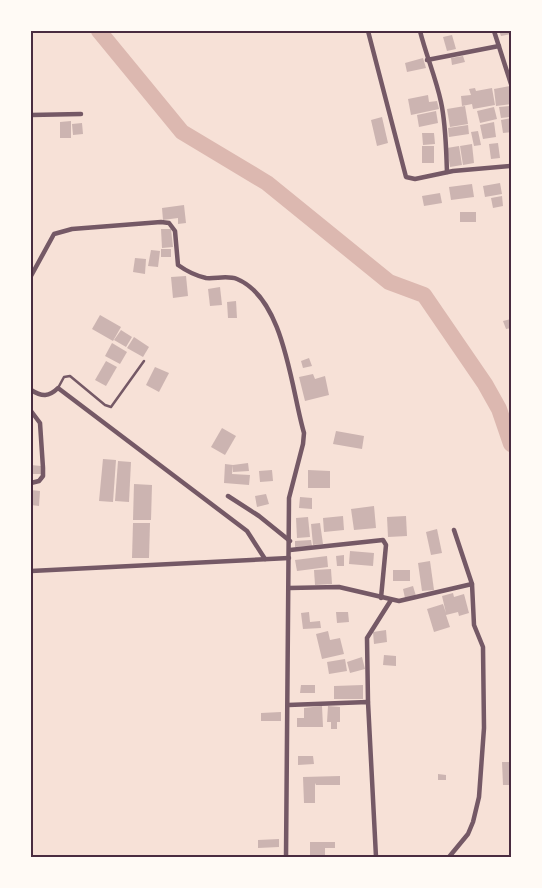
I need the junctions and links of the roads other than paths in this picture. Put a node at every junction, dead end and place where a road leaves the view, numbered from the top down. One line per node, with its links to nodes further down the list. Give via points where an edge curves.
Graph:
1 (368, 31): 10 (street, via 403,172 406,177 415,179)
2 (420, 31): 5 (street)
3 (494, 31): 4 (street)
4 (498, 46): 5 (street); 6 (street)
5 (427, 60): 10 (street, via 442,106)
6 (511, 84)
7 (81, 114): 8 (street)
8 (31, 115)
9 (511, 166): 10 (street)
10 (447, 172)
11 (31, 276): 19 (street, via 54,234 161,222 173,226 178,265 182,268 206,278 235,278 257,294 282,341 304,433 289,498)
12 (144, 361): 13 (lane, via 111,407 70,376 64,377)
13 (58, 388): 14 (street, via 48,395 39,395); 22 (street, via 247,531)
14 (31, 390)
15 (31, 411): 16 (street, via 40,423 43,476)
16 (31, 484)
17 (228, 496): 19 (street)
18 (454, 530): 24 (street)
19 (290, 541): 20 (street)
20 (290, 550): 21 (street); 26 (street, via 383,540 386,545)
21 (289, 558): 22 (street); 25 (street)
22 (265, 560): 23 (street)
23 (31, 571)
24 (472, 584): 27 (street, via 410,599); 32 (street, via 474,625 484,657 484,728 479,797 468,834)
25 (289, 588): 26 (street, via 339,586); 29 (street)
26 (381, 598): 27 (street)
27 (391, 600): 28 (street, via 367,638)
28 (368, 702): 29 (street); 31 (street)
29 (288, 705): 30 (street)
30 (286, 857)
31 (376, 857)
32 (449, 857)

